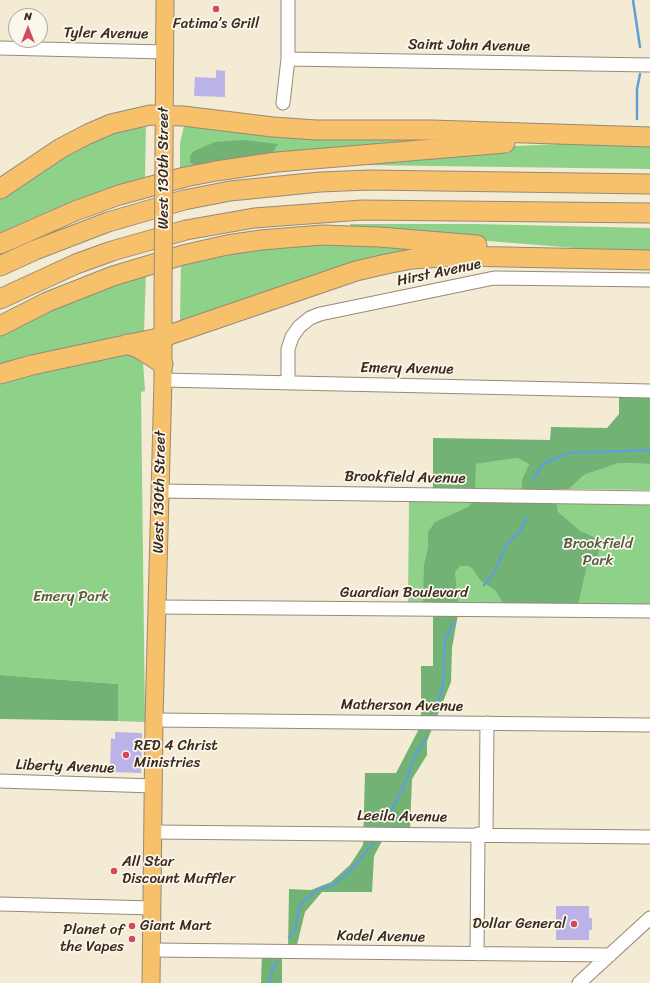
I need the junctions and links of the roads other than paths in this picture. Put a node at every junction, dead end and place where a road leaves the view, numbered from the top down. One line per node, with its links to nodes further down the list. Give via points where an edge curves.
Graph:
1 (165, 0): 4 (main road, West 130th Street)
2 (288, 0): 5 (street)
3 (0, 48): 4 (street, Tyler Avenue)
4 (164, 52): 8 (main road, West 130th Street)
5 (288, 59): 6 (street, Saint John Avenue); 7 (street)
6 (650, 65)
7 (283, 103)
8 (164, 114): 9 (highway, via 280,128 550,133); 12 (highway, via 111,124 88,134 61,148); 20 (main road, West 130th Street, bridge)
9 (586, 136): 10 (highway); 14 (highway, via 278,162 216,171 119,195)
10 (650, 137)
11 (650, 184): 16 (highway, via 376,180 320,182 244,190 184,200 108,222)
12 (0, 189)
13 (650, 214): 18 (highway, via 362,210 254,218 186,230 112,251 76,264)
14 (0, 244)
15 (650, 259): 19 (highway, via 351,236 322,235 261,240 183,255 113,276 60,297); 20 (highway, via 459,256 406,260 356,271)
16 (0, 266)
17 (650, 280): 24 (street, Hirst Avenue, via 494,278 320,314 299,327 292,337 288,349)
18 (0, 299)
19 (0, 326)
20 (163, 337): 21 (highway); 22 (main road, West 130th Street)
21 (127, 344): 22 (highway, via 140,349); 23 (highway)
22 (163, 372): 24 (street, Emery Avenue); 26 (main road, West 130th Street)
23 (0, 374)
24 (288, 383): 25 (street, Emery Avenue)
25 (650, 391)
26 (160, 491): 27 (street, Brookfield Avenue); 28 (main road, West 130th Street)
27 (650, 498)
28 (158, 607): 29 (street, Guardian Boulevard); 30 (main road, West 130th Street)
29 (650, 611)
30 (154, 720): 31 (street, Matherson Avenue); 34 (main road, West 130th Street)
31 (487, 723): 32 (street, Matherson Avenue); 36 (street)
32 (650, 725)
33 (0, 781): 34 (street, Liberty Avenue)
34 (154, 786): 35 (main road, West 130th Street)
35 (154, 832): 36 (street, Leeila Avenue); 39 (main road, West 130th Street)
36 (482, 834): 37 (street, Leeila Avenue); 42 (street)
37 (650, 836)
38 (0, 904): 39 (street)
39 (153, 908): 41 (main road, West 130th Street)
40 (650, 918): 43 (street)
41 (152, 950): 42 (street, Kadel Avenue); 44 (main road, West 130th Street)
42 (477, 954): 43 (street, Kadel Avenue)
43 (610, 955): 45 (street)
44 (151, 983)
45 (580, 983)

